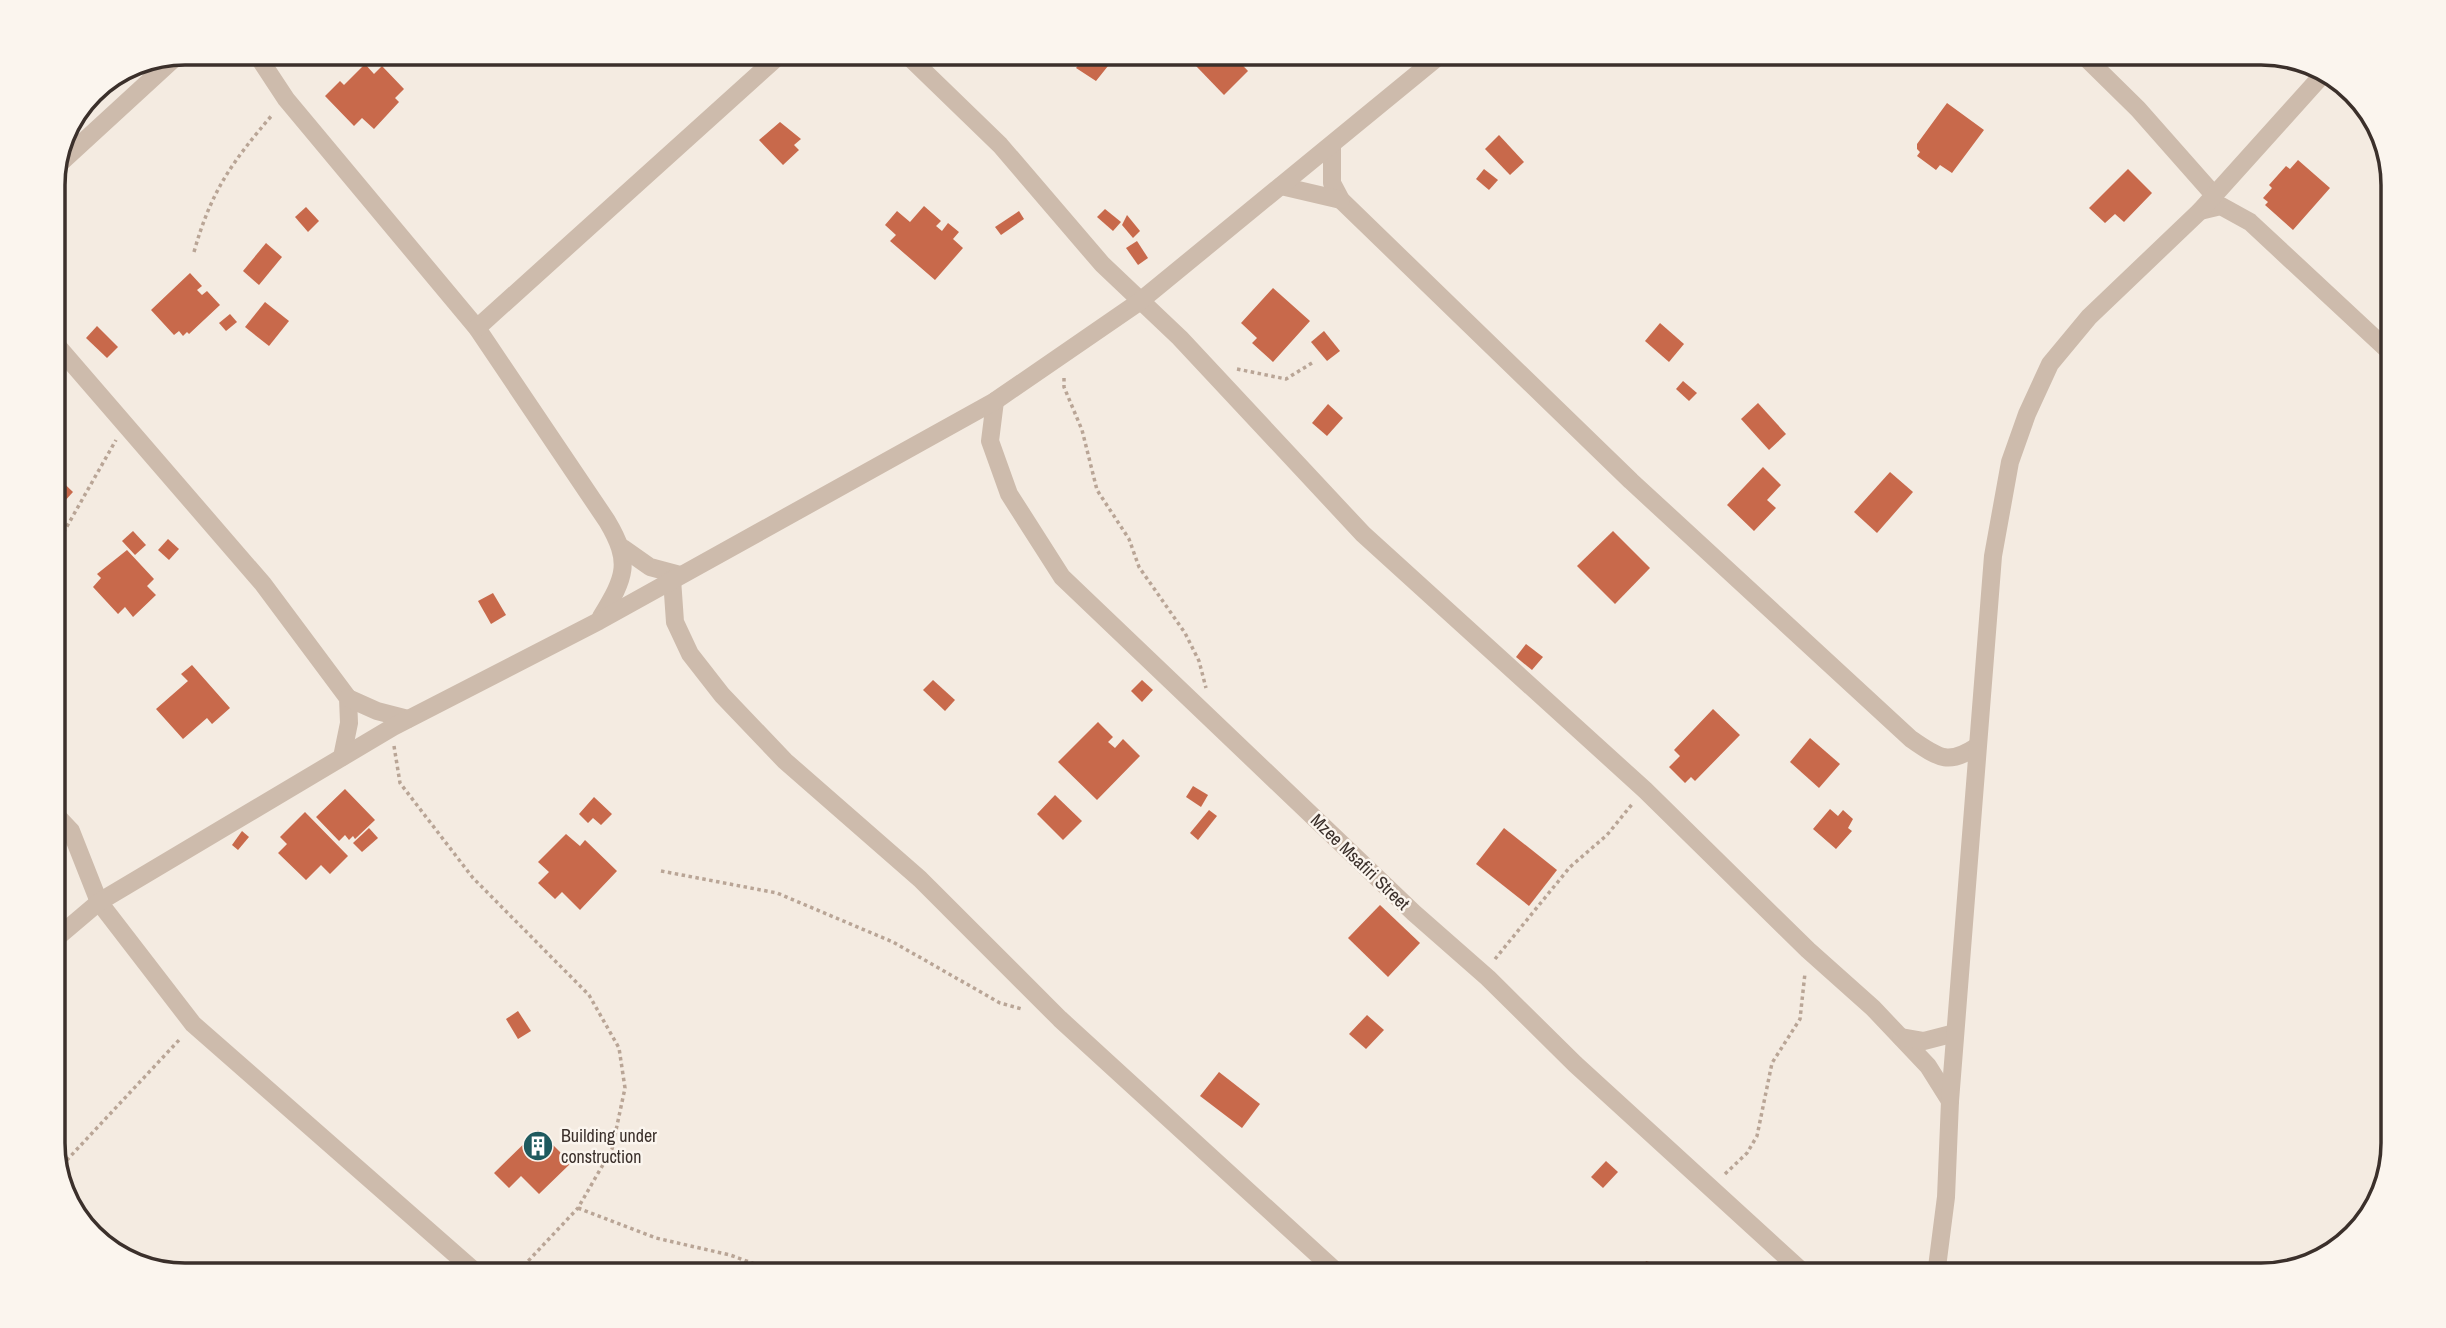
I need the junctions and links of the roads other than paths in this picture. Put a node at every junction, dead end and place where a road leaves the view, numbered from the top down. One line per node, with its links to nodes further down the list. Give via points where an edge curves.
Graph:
1 (264, 65): 15 (street, via 286,99)
2 (769, 65): 15 (street)
3 (917, 65): 14 (street, via 1000,145)
4 (1429, 65): 9 (street)
5 (2093, 65): 11 (street)
6 (163, 67): 8 (street)
7 (2318, 79): 11 (street)
8 (82, 131)
9 (1332, 147): 10 (street); 12 (street, via 1332,183)
10 (1281, 186): 12 (street); 14 (street)
11 (2214, 195): 13 (street)
12 (1340, 200): 24 (street, via 1631,481 1912,739 1937,757 1949,759)
13 (2200, 211): 16 (street, via 2221,206 2250,222); 24 (street, via 2089,317 2050,364 2027,414 2010,462 1993,556)
14 (1139, 302): 18 (street); 30 (street, via 1180,338 1363,534 1645,790)
15 (477, 328): 19 (street)
16 (2381, 344)
17 (65, 355): 22 (street, via 263,584)
18 (995, 401): 20 (street); 34 (street, Mzee Msafiri Street, via 990,441 1009,494 1062,577 1414,913)
19 (623, 548): 20 (street, via 650,567); 21 (street, via 621,584)
20 (676, 577): 21 (street); 33 (street, via 675,622 690,654 722,695 767,742 920,878 1060,1019)
21 (599, 621): 23 (street)
22 (348, 698): 23 (street); 25 (street, via 349,723)
23 (400, 723): 25 (street)
24 (1976, 747): 29 (street)
25 (342, 757): 27 (street)
26 (65, 825): 27 (street)
27 (99, 902): 28 (street); 32 (street, via 193,1024)
28 (65, 931)
29 (1955, 1033): 30 (street, via 1924,1041); 31 (street)
30 (1902, 1037): 31 (street)
31 (1950, 1101): 35 (street)
32 (464, 1263)
33 (1326, 1263)
34 (1792, 1263)
35 (1938, 1263)

